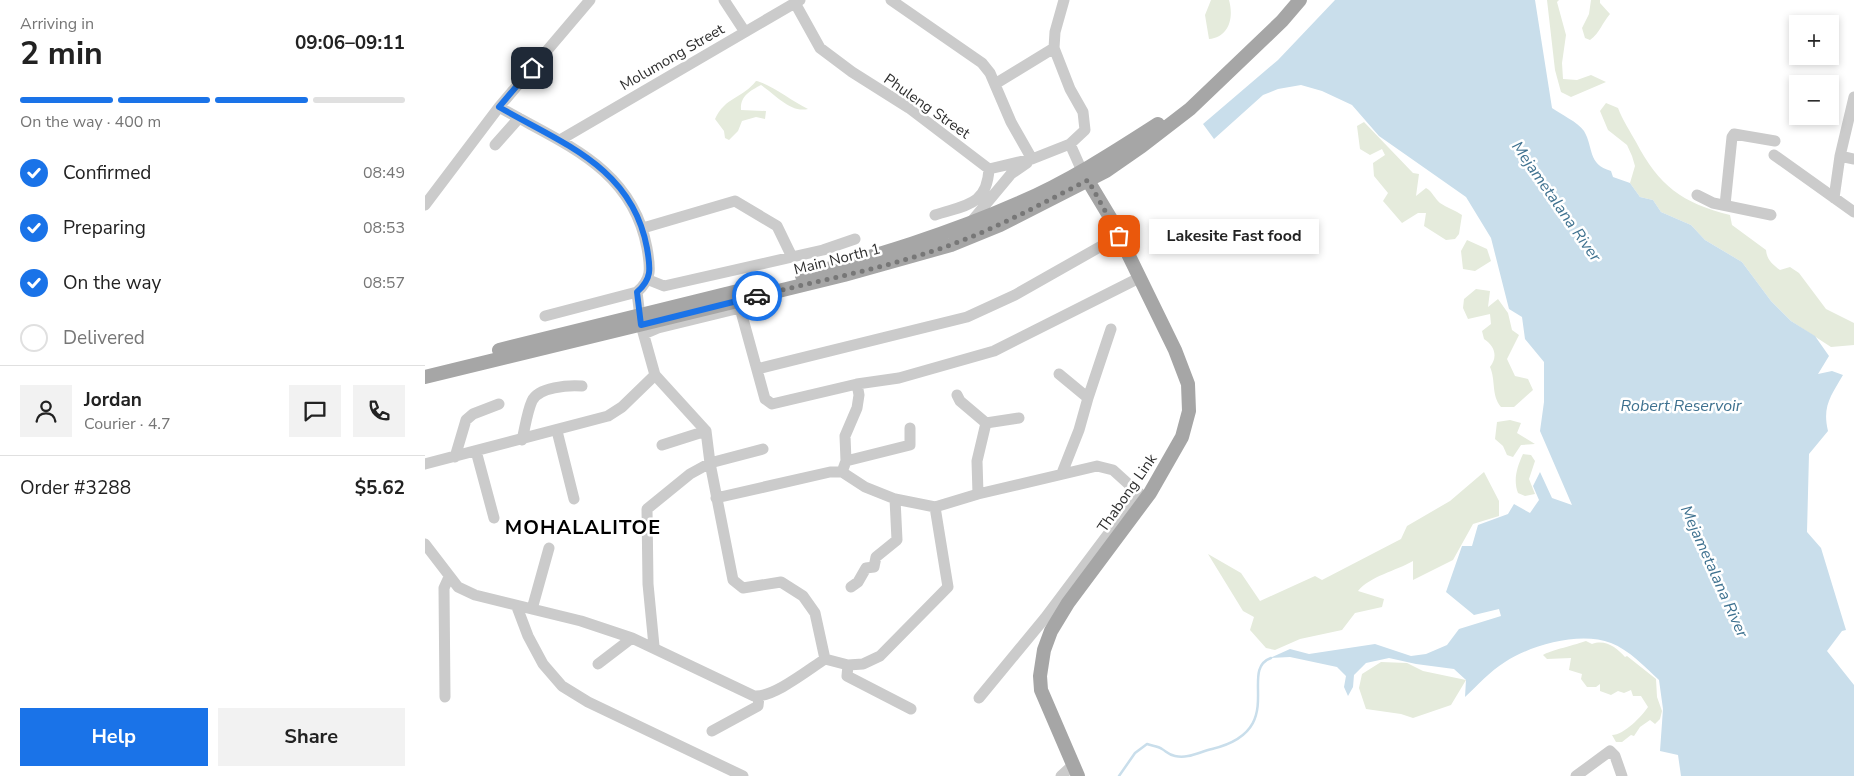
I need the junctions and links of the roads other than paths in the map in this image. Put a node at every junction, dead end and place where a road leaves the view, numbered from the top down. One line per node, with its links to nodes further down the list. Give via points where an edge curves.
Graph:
1 (590, 0): 11 (street)
2 (724, 0): 7 (street)
3 (891, 0): 9 (street, via 983,63)
4 (1064, 0): 8 (street)
5 (1300, 0): 22 (main road, Main North 1, via 1218,82)
6 (797, 2): 7 (street, Molumong Street); 21 (street, Phuleng Street, via 820,48 909,108)
7 (745, 32): 13 (street, Molumong Street)
8 (1054, 48): 9 (street); 15 (street, via 1069,89 1083,112 1085,130)
9 (995, 84): 20 (street, via 1011,122)
10 (1854, 97): 18 (street)
11 (499, 107): 12 (street); 25 (street)
12 (519, 118): 13 (street); 16 (street)
13 (559, 140): 31 (street, via 613,177)
14 (1775, 141): 26 (street, via 1734,134)
15 (1070, 144): 20 (street); 22 (street)
16 (495, 145)
17 (1774, 155): 24 (street)
18 (1840, 156): 19 (street); 24 (street)
19 (1854, 159)
20 (1033, 160): 21 (street); 30 (street, via 1011,174)
21 (989, 169): 28 (street, via 987,188 977,200)
22 (1085, 176): 30 (main road, Main North 1); 32 (main road, Thabong Link); 39 (main road, Main North 1, via 1000,225 951,245 844,275)
23 (1697, 195): 26 (street)
24 (1834, 198): 27 (street)
25 (425, 205)
26 (1725, 205): 29 (street)
27 (1854, 212)
28 (935, 215)
29 (1771, 215)
30 (971, 222): 39 (main road, Main North 1, via 874,257)
31 (643, 228): 34 (street, via 735,201 777,226); 36 (street, via 651,272)
32 (1119, 236): 35 (main road, Thabong Link); 42 (street, via 1015,295 967,317)
33 (855, 239): 34 (street)
34 (792, 257): 36 (street, via 664,286)
35 (1139, 278): 46 (street, via 994,351 917,374); 66 (main road, Thabong Link, via 1175,350 1188,384 1189,397 1184,432 1172,457)
36 (649, 280): 37 (street)
37 (637, 292): 38 (street); 39 (street)
38 (545, 316)
39 (641, 324): 41 (main road, Main North 1); 42 (street, via 658,328 740,308); 44 (street); 45 (main road, Main North 1)
40 (1111, 330): 49 (street)
41 (425, 367)
42 (757, 369): 46 (street, via 765,399 772,404)
43 (1059, 374): 49 (street)
44 (655, 375): 54 (street, via 608,416); 55 (street)
45 (425, 377)
46 (857, 384): 63 (street, via 857,408 845,436)
47 (582, 386): 56 (street, via 570,385 536,396 532,400)
48 (957, 396): 52 (street)
49 (1088, 398): 64 (street)
50 (499, 404): 60 (street, via 466,420)
51 (1019, 418): 52 (street)
52 (986, 423): 65 (street, via 977,462)
53 (910, 428): 63 (street, via 911,445)
54 (557, 431): 56 (street); 68 (street)
55 (706, 431): 57 (street); 61 (street)
56 (522, 440): 59 (street)
57 (662, 445)
58 (763, 449): 61 (street)
59 (476, 451): 60 (street); 71 (street)
60 (455, 457): 62 (street)
61 (710, 463): 67 (street); 79 (street, via 689,474 647,509 648,584)
62 (425, 464)
63 (844, 467): 67 (street); 69 (street, via 865,487)
64 (1062, 473): 65 (street); 66 (street, via 1097,466 1113,470)
65 (978, 494): 70 (street)
66 (1142, 496): 85 (street); 88 (main road, Thabong Link, via 1068,603 1044,650 1041,690)
67 (716, 498): 80 (street, via 733,580 743,588 781,582 803,596 815,614)
68 (574, 499)
69 (895, 499): 70 (street); 75 (street, via 897,540 876,557 874,567 866,568)
70 (935, 507): 82 (street, via 948,587 880,656 863,664)
71 (494, 518)
72 (425, 544): 74 (street)
73 (549, 548): 77 (street)
74 (449, 577): 76 (street, via 458,587 475,595); 83 (street, via 443,588)
75 (851, 587)
76 (517, 607): 77 (street); 89 (street, via 543,664 562,686 587,702)
77 (532, 609): 78 (street, via 581,620)
78 (632, 638): 79 (street); 81 (street)
79 (654, 646): 84 (street)
80 (825, 659): 82 (street); 84 (street, via 771,693)
81 (598, 664)
82 (848, 665): 86 (street, via 847,676)
83 (445, 697)
84 (759, 697): 87 (street, via 758,706)
85 (979, 698)
86 (911, 709)
87 (712, 731)
88 (1076, 771): 90 (street)
89 (743, 776)
90 (1061, 776)
91 (1576, 776): 92 (street, via 1609,751 1615,756)
92 (1622, 776)

